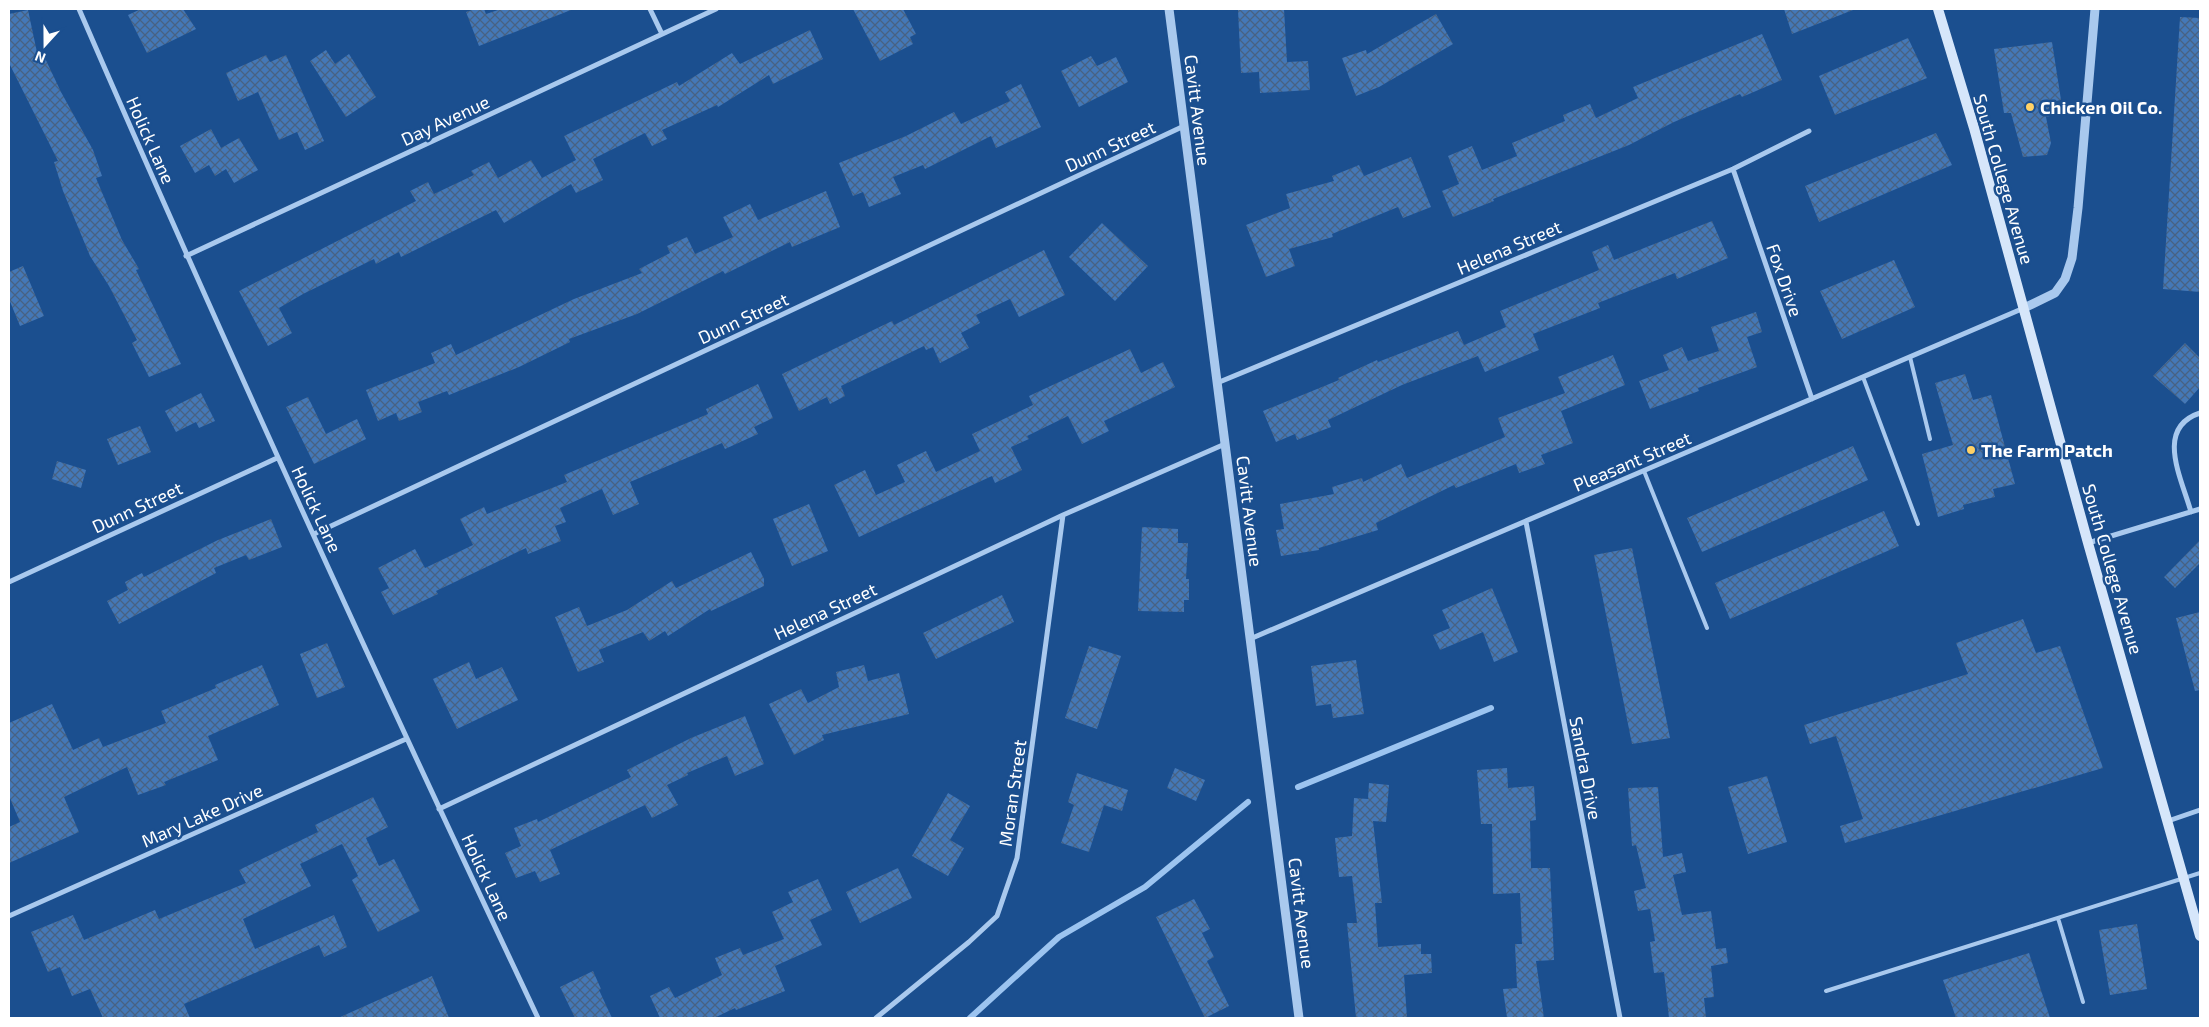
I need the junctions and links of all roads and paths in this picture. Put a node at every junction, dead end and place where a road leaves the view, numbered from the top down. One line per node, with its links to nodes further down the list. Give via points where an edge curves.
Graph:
1 (78, 9): 11 (street, Holick Lane)
2 (650, 9): 7 (street)
3 (716, 9): 7 (street, Day Avenue)
4 (1169, 9): 8 (street, Cavitt Avenue)
5 (1938, 9): 12 (main road, South College Avenue)
6 (2094, 9): 12 (street, via 2072,258 2065,279 2055,293)
7 (662, 34): 11 (street, Day Avenue)
8 (1184, 126): 15 (street, Cavitt Avenue); 27 (street, Dunn Street)
9 (1809, 131): 10 (street, Helena Street)
10 (1733, 169): 15 (street, Helena Street); 16 (street, Fox Drive)
11 (186, 256): 20 (street, Holick Lane)
12 (2024, 308): 13 (street, Pleasant Street); 28 (main road, South College Avenue)
13 (1910, 357): 14 (street, Pleasant Street); 18 (lane)
14 (1863, 377): 16 (street, Pleasant Street); 26 (lane)
15 (1217, 383): 19 (street, Cavitt Avenue)
16 (1812, 399): 21 (street, Pleasant Street)
17 (2200, 414): 23 (street, via 2184,420 2173,441)
18 (1930, 439)
19 (1225, 444): 24 (street, Helena Street); 31 (street, Cavitt Avenue)
20 (277, 458): 27 (street, Holick Lane); 29 (street, Dunn Street)
21 (1644, 471): 25 (street, Pleasant Street); 30 (lane)
22 (2200, 509): 23 (street)
23 (2191, 512): 28 (street)
24 (1063, 515): 33 (street, Helena Street); 44 (street, Moran Street, via 1018,858 1006,891 996,916)
25 (1526, 522): 31 (street, Pleasant Street); 46 (street, Sandra Drive)
26 (1918, 524)
27 (314, 534): 32 (street, Holick Lane)
28 (2088, 543): 35 (main road, South College Avenue)
29 (9, 582)
30 (1707, 628)
31 (1250, 639): 45 (street, Cavitt Avenue)
32 (406, 739): 33 (street, Holick Lane); 38 (street, Mary Lake Drive)
33 (439, 808): 43 (street, Holick Lane)
34 (2200, 810): 35 (street)
35 (2168, 821): 37 (main road, South College Avenue)
36 (2200, 873): 37 (lane)
37 (2185, 878): 39 (lane); 40 (main road, South College Avenue)
38 (9, 916)
39 (2058, 918): 41 (lane); 42 (lane)
40 (2200, 936)
41 (1826, 991)
42 (2083, 1002)
43 (538, 1018)
44 (876, 1018)
45 (1299, 1018)
46 (1620, 1018)

